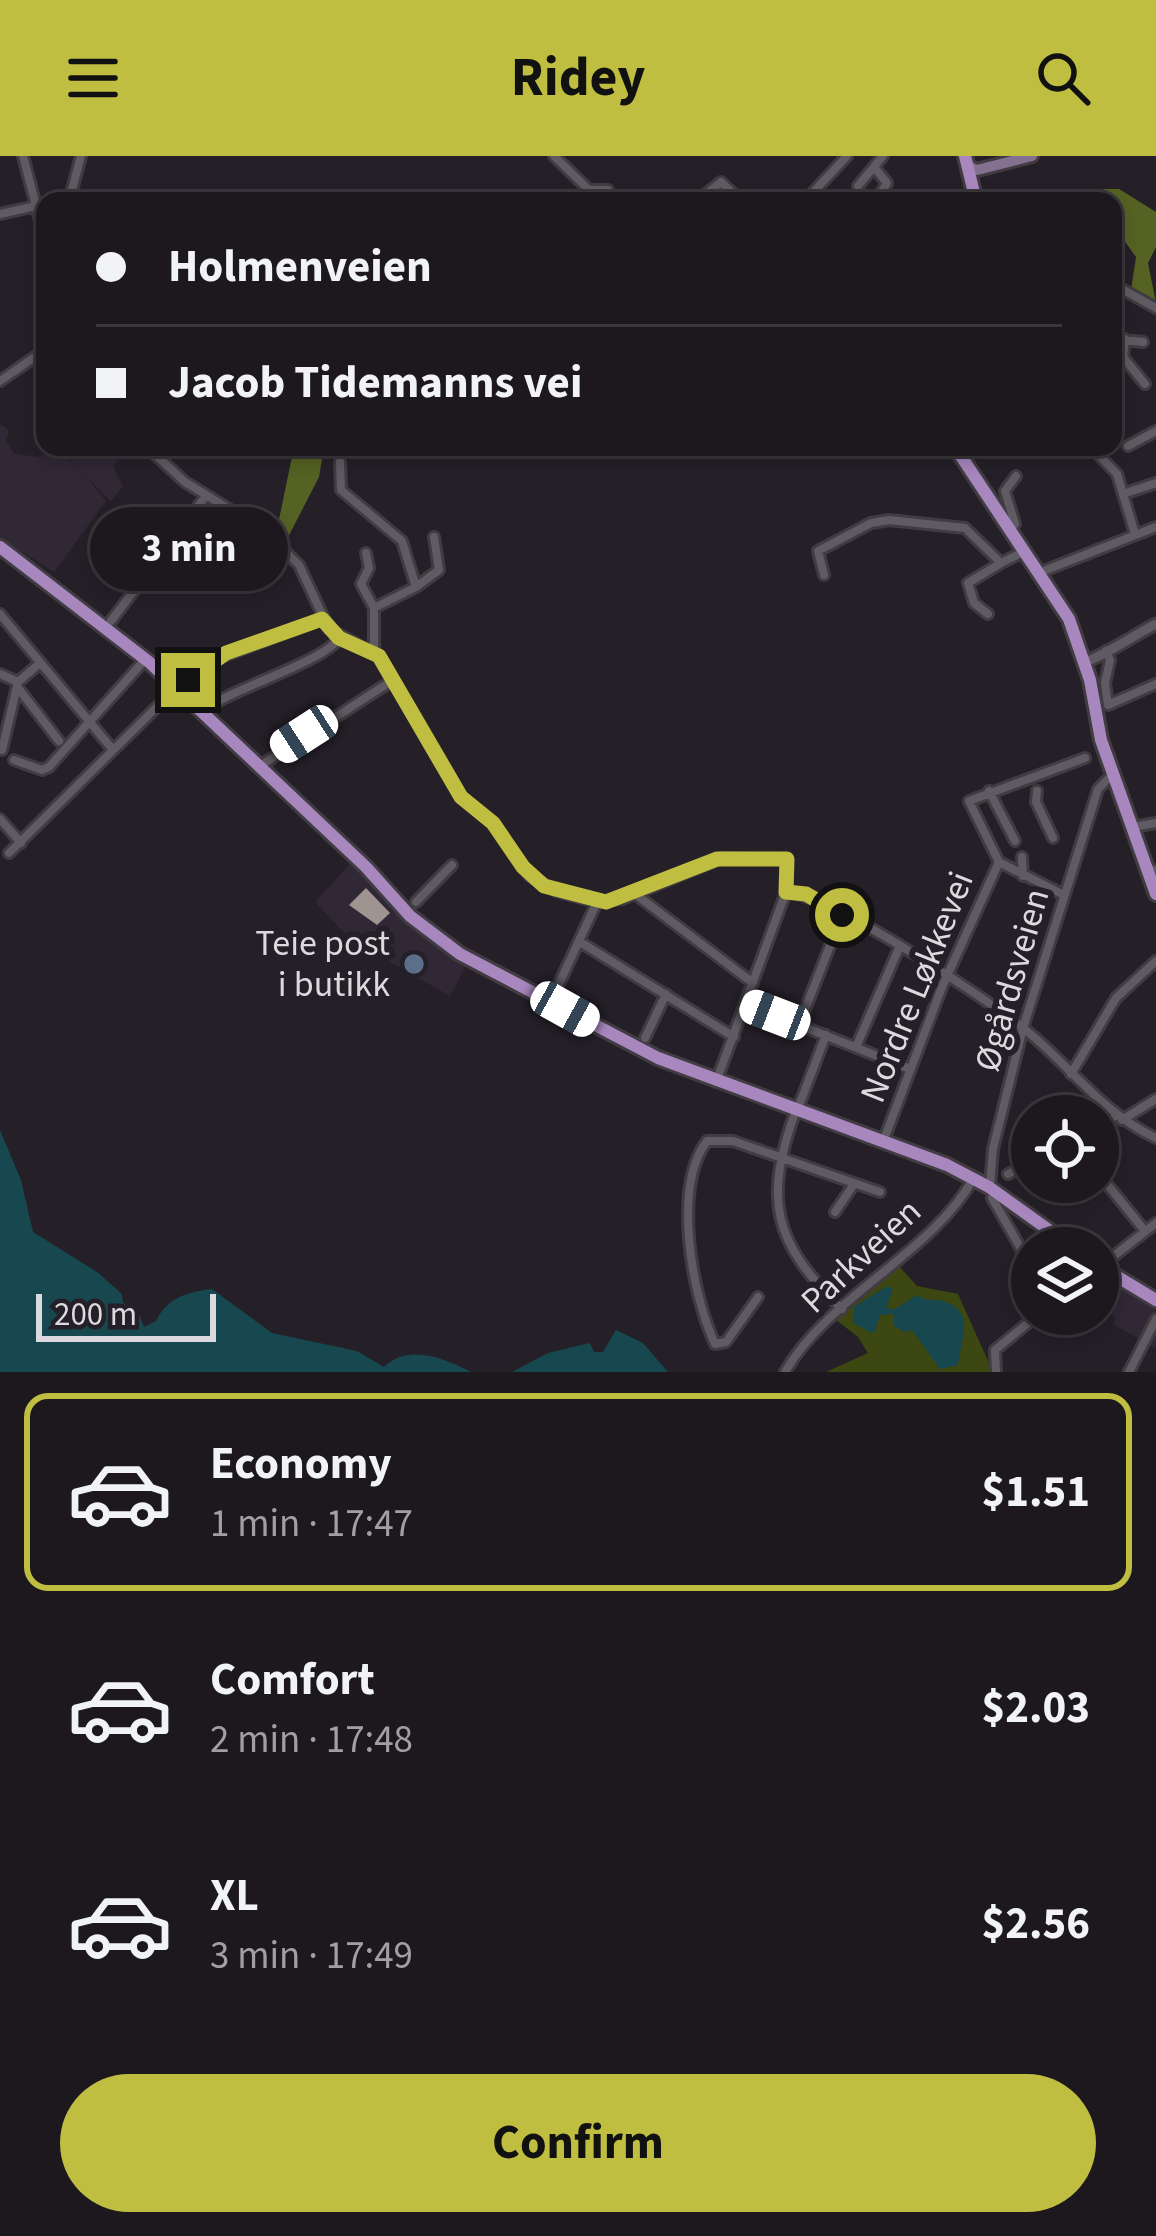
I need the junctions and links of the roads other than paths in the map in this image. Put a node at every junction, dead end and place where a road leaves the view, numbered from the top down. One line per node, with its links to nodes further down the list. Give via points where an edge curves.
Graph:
1 (23, 156): 18 (street)
2 (81, 156): 12 (street)
3 (554, 156): 11 (street, via 589,190)
4 (847, 156): 15 (street)
5 (883, 156): 9 (street)
6 (1032, 156): 7 (main road)
7 (1017, 158): 8 (main road)
8 (972, 162): 17 (main road)
9 (874, 167): 10 (street); 16 (street, via 887,183)
10 (858, 185)
11 (608, 190)
12 (71, 192)
13 (708, 192): 14 (street, via 721,182)
14 (732, 192)
15 (813, 192)
16 (882, 192)
17 (977, 192)
18 (36, 206): 19 (street)
19 (0, 214)
20 (1122, 289): 21 (street)
21 (1156, 308)
22 (1125, 339): 23 (street); 26 (street, via 1123,357)
23 (1143, 342)
24 (36, 356): 25 (street)
25 (0, 381)
26 (1145, 384)
27 (1156, 431): 28 (street)
28 (1128, 446)
29 (158, 456): 36 (street)
30 (962, 456): 37 (main road)
31 (1100, 456): 35 (street)
32 (340, 462): 49 (street, via 341,490 402,541)
33 (1016, 476): 37 (street, via 1005,491)
34 (1156, 483): 35 (street)
35 (1124, 494): 39 (street)
36 (205, 496): 42 (street); 54 (street)
37 (1009, 524): 44 (main road)
38 (1156, 527): 39 (street)
39 (1136, 534): 47 (street)
40 (434, 537): 49 (street, via 439,570)
41 (236, 540): 42 (street, via 272,554)
42 (282, 548): 53 (street, via 304,572)
43 (3, 552): 66 (main road)
44 (1024, 552): 46 (street); 59 (main road)
45 (366, 553): 50 (street, via 361,584)
46 (1001, 562): 48 (street, via 965,527 880,520 818,551); 52 (street, via 968,583)
47 (1046, 570)
48 (824, 574)
49 (416, 586): 50 (street)
50 (374, 608): 58 (street)
51 (0, 614): 60 (street)
52 (988, 614)
53 (322, 619): 56 (street); 66 (street, via 226,653)
54 (111, 620)
55 (1156, 624): 57 (street)
56 (339, 638): 58 (street); 67 (street, via 331,651)
57 (1105, 649): 59 (street); 64 (street, via 1108,705)
58 (374, 652): 63 (street)
59 (1082, 660): 75 (main road)
60 (40, 663): 65 (street); 68 (street)
61 (142, 663): 68 (street)
62 (0, 674): 65 (street)
63 (392, 680): 74 (street); 94 (street, via 461,797 493,823 530,876)
64 (1156, 684)
65 (18, 686): 69 (street); 70 (street)
66 (178, 688): 71 (street); 74 (main road)
67 (218, 703)
68 (90, 724): 71 (street); 73 (street, via 45,770)
69 (59, 741)
70 (2, 750)
71 (113, 750): 83 (street)
72 (1085, 758): 76 (street)
73 (14, 760)
74 (260, 766): 102 (main road, via 433,935)
75 (1114, 780): 91 (main road); 92 (street, Øgårdsveien, via 1098,789)
76 (989, 791): 82 (street); 86 (street, via 968,801)
77 (1037, 791): 81 (street)
78 (0, 819): 83 (street)
79 (1156, 823): 80 (street)
80 (1139, 826)
81 (1052, 838)
82 (1015, 841)
83 (21, 843): 84 (street)
84 (9, 853)
85 (1022, 857): 88 (street)
86 (999, 862): 88 (street); 99 (street, Nordre Løkkevei)
87 (452, 866): 93 (street)
88 (1023, 877): 92 (street)
89 (786, 892): 90 (street, via 787,859 717,859); 95 (street); 100 (street)
90 (635, 894): 94 (street); 100 (street)
91 (1156, 894)
92 (1064, 895): 105 (street, Øgårdsveien)
93 (416, 902)
94 (597, 902): 96 (street)
95 (842, 915): 97 (street); 104 (street)
96 (580, 942): 101 (street); 102 (street)
97 (899, 948): 99 (street); 109 (street)
98 (1156, 961): 111 (street, via 1111,1004)
99 (948, 976): 105 (street); 110 (street, Nordre Løkkevei)
100 (753, 982): 103 (street)
101 (666, 994): 107 (street); 108 (street)
102 (551, 1000): 112 (main road)
103 (746, 1004): 104 (street); 107 (street)
104 (800, 1024): 106 (street)
105 (1024, 1028): 111 (street); 126 (street, Øgårdsveien)
106 (826, 1035): 109 (street); 115 (street)
107 (734, 1037): 112 (street)
108 (645, 1038)
109 (856, 1047): 110 (street)
110 (910, 1069): 118 (street, Nordre Løkkevei)
111 (1071, 1074): 113 (street)
112 (716, 1082): 115 (main road)
113 (1093, 1095)
114 (1156, 1099): 116 (street)
115 (798, 1106): 120 (street); 123 (main road)
116 (1119, 1118)
117 (1119, 1120): 119 (street)
118 (886, 1133)
119 (1156, 1138)
120 (780, 1156): 124 (street); 135 (street, via 712,1139 692,1188 693,1277 715,1343 726,1342); 137 (street, via 776,1197 784,1236)
121 (1011, 1172): 122 (street)
122 (1008, 1174)
123 (973, 1178): 126 (main road); 137 (street, Parkveien, via 954,1206)
124 (854, 1184): 125 (street); 128 (street)
125 (880, 1192)
126 (990, 1193): 130 (main road); 131 (street)
127 (1119, 1199): 132 (street)
128 (835, 1212)
129 (1156, 1222): 132 (street)
130 (1042, 1227)
131 (1011, 1230)
132 (1145, 1231): 133 (street)
133 (1119, 1251)
134 (1119, 1279): 136 (main road)
135 (758, 1297)
136 (1156, 1300)
137 (842, 1309): 140 (street, Parkveien)
138 (1156, 1319): 142 (street)
139 (1014, 1335): 141 (street, via 995,1350)
140 (785, 1372)
141 (996, 1372)
142 (1129, 1372)

